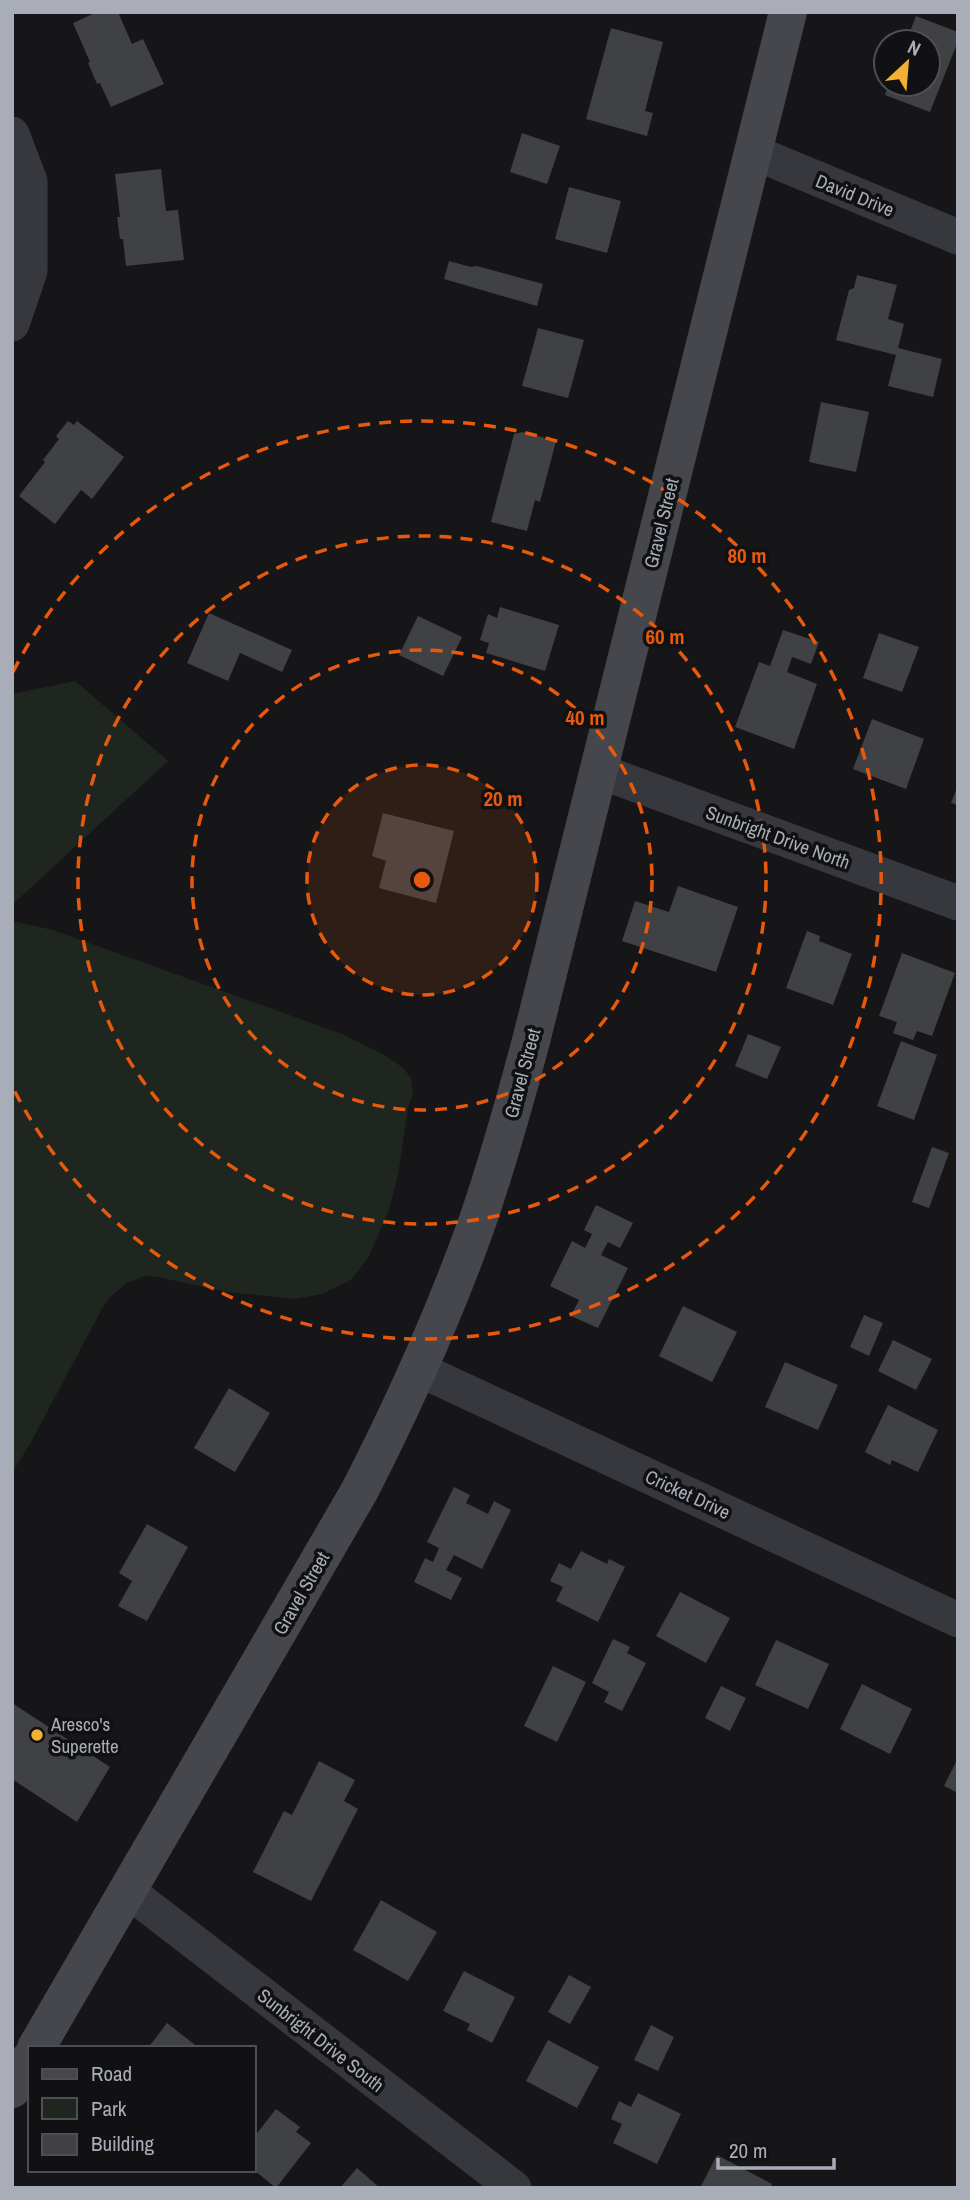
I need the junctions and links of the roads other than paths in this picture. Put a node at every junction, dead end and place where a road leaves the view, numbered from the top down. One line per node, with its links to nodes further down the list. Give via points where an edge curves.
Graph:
1 (788, 12): 3 (street, Gravel Street)
2 (12, 134): 5 (street, via 30,181 30,271)
3 (753, 152): 4 (street, David Drive); 6 (street, Gravel Street)
4 (958, 237)
5 (12, 324)
6 (599, 771): 7 (street, Sunbright Drive North); 8 (street, Gravel Street, via 499,1153)
7 (958, 903)
8 (418, 1368): 9 (street, Cricket Drive); 10 (street, Gravel Street, via 360,1490)
9 (958, 1620)
10 (128, 1891): 11 (street, Gravel Street); 14 (street, Sunbright Drive South)
11 (37, 2046)
12 (28, 2062): 13 (street)
13 (12, 2089)
14 (514, 2188)

